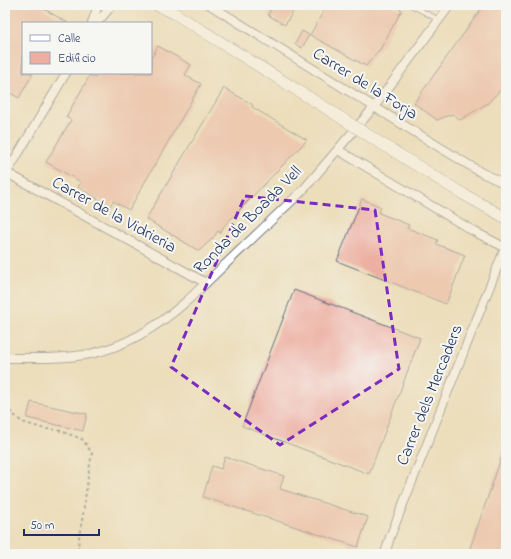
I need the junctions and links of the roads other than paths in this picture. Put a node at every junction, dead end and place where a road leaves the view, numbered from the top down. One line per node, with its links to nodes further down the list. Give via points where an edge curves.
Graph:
1 (98, 5): 9 (street)
2 (112, 5): 10 (street)
3 (156, 5): 7 (main road)
4 (210, 5): 12 (street, Carrer de la Forja)
5 (410, 5): 8 (lane)
6 (450, 5): 8 (street, Ronda de Boada Vell)
7 (170, 9): 16 (main road, bridge)
8 (439, 20): 12 (street, Ronda de Boada Vell)
9 (92, 22)
10 (98, 22)
11 (65, 74): 14 (street)
12 (374, 107): 13 (street, Ronda de Boada Vell); 15 (street, Carrer de la Forja, via 482,173)
13 (338, 150): 19 (street); 20 (street, Ronda de Boada Vell, via 304,189)
14 (6, 174): 20 (street, Carrer de la Vidrieria)
15 (506, 184)
16 (463, 194): 17 (main road); 18 (main road)
17 (506, 211)
18 (506, 218)
19 (505, 248): 22 (street, Carrer dels Mercaders, via 392,529)
20 (206, 283): 21 (street, Ronda de Boada Vell, via 169,317 151,329 113,347 72,356)
21 (5, 358)
22 (385, 554)

